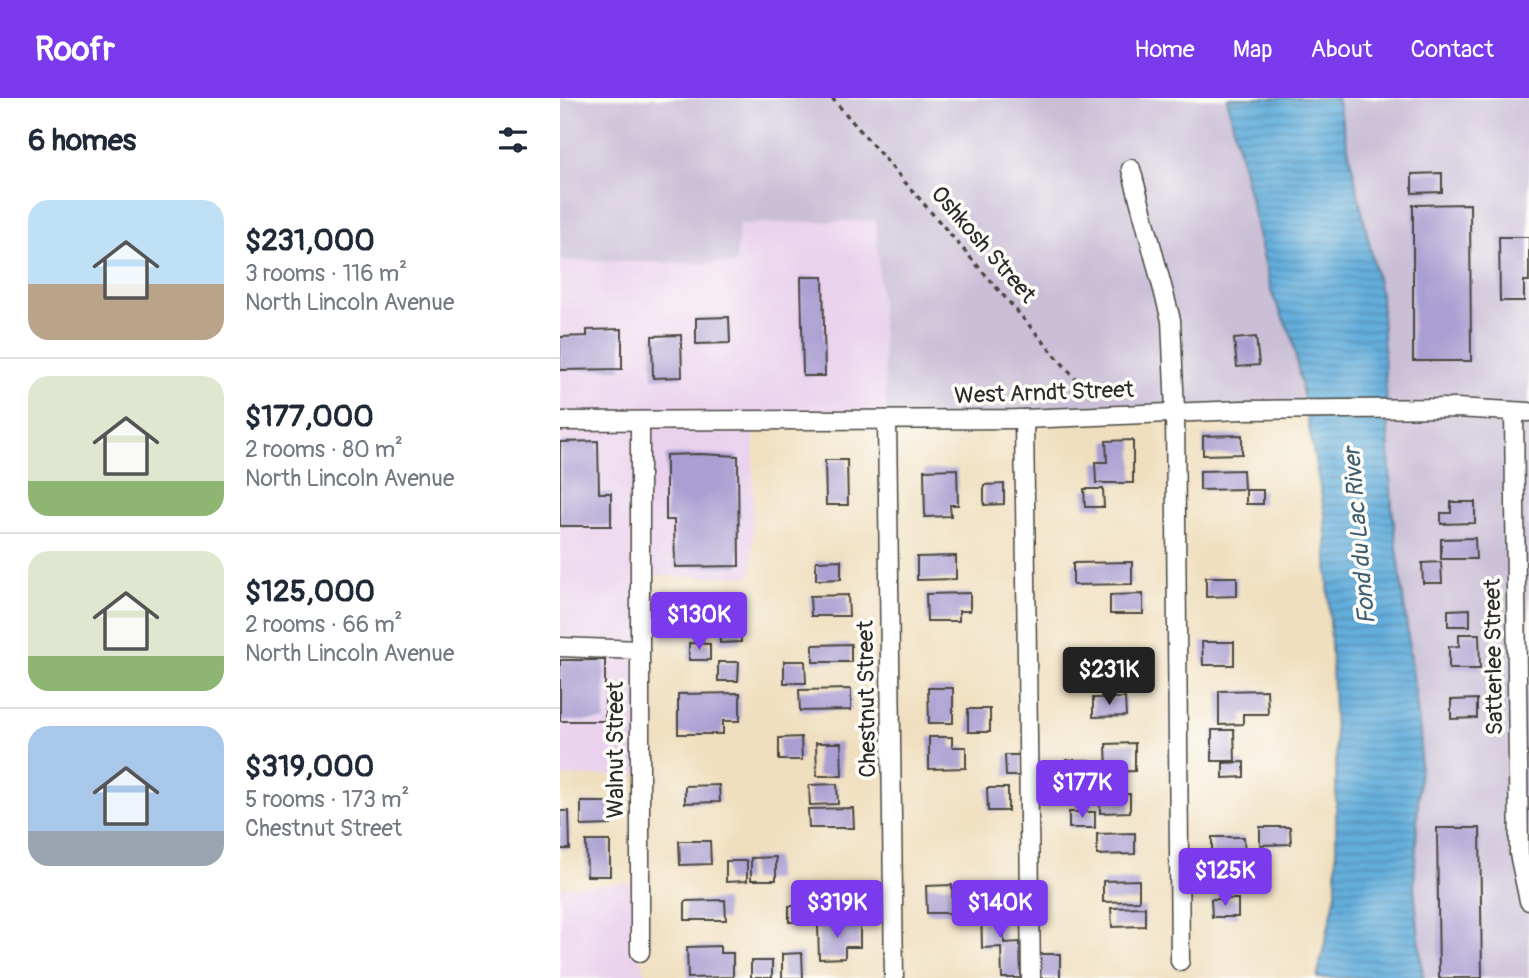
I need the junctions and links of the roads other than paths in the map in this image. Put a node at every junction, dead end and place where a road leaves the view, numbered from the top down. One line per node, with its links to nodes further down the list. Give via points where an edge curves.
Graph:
1 (1131, 169): 2 (street, via 1171,320)
2 (1175, 411): 3 (street, West Arndt Street, via 1456,408); 4 (street, West Arndt Street); 12 (street)
3 (1522, 412): 10 (street, Satterlee Street, via 1519,854)
4 (1024, 419): 5 (street, West Arndt Street); 14 (street)
5 (887, 420): 7 (street, West Arndt Street); 13 (street, Chestnut Street)
6 (560, 421): 7 (street, West Arndt Street)
7 (640, 421): 9 (street, Walnut Street)
8 (560, 647): 9 (street)
9 (640, 650): 11 (street, Walnut Street)
10 (1529, 901)
11 (640, 952)
12 (1180, 961)
13 (894, 978)
14 (1031, 978)

